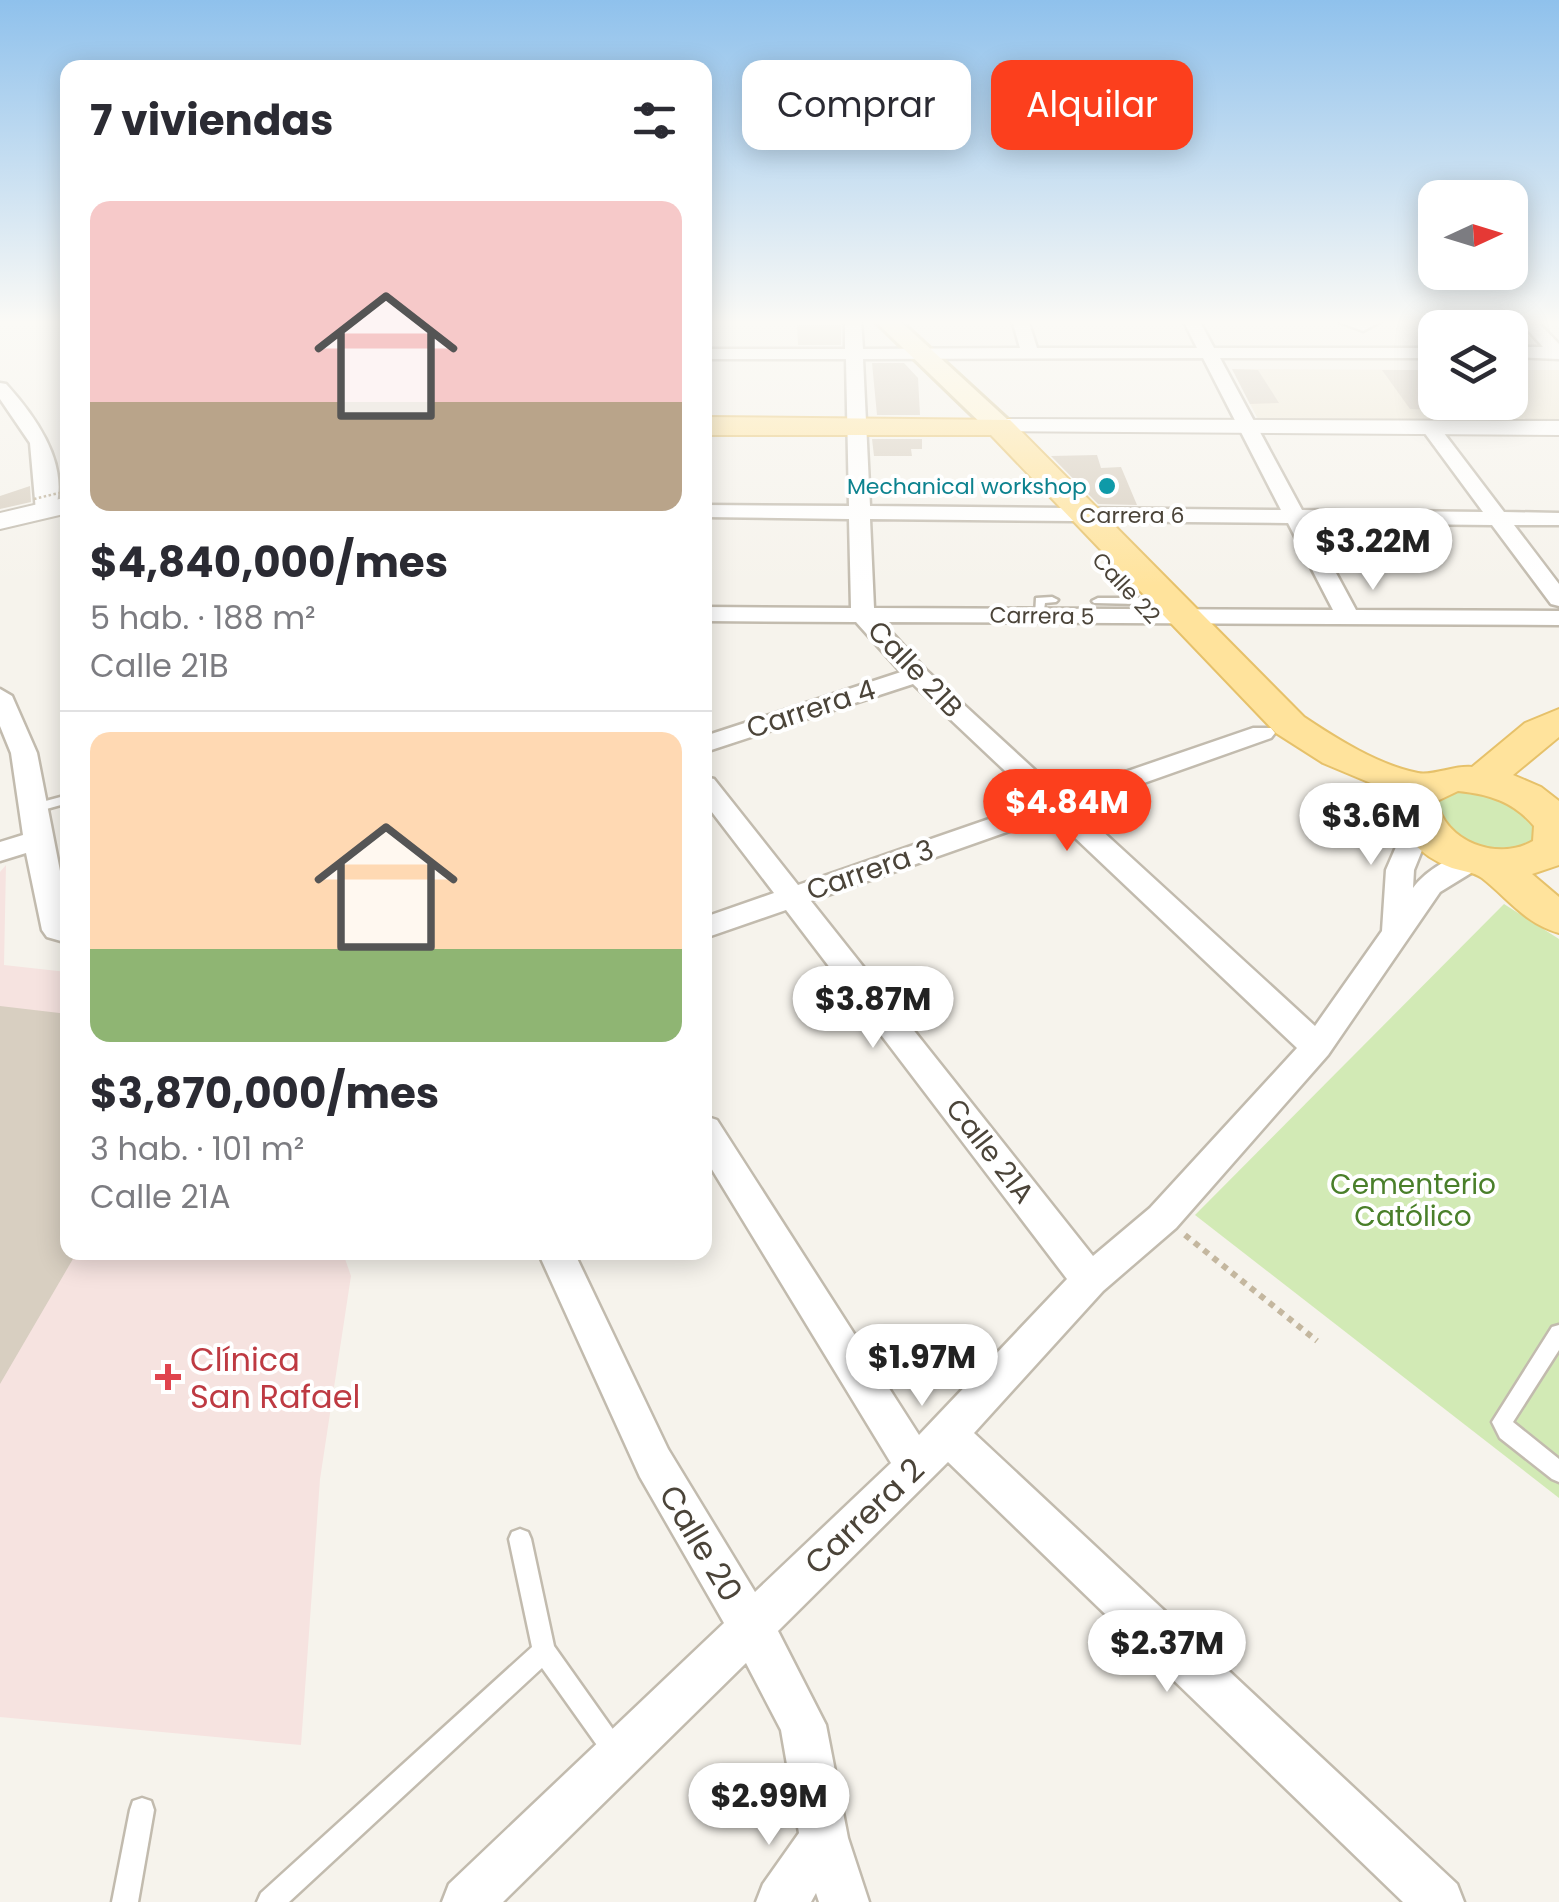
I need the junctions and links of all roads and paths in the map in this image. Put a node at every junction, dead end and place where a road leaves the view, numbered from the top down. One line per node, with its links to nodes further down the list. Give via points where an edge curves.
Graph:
1 (19, 409): 11 (street, via 33,424)
2 (854, 409): 6 (street, Calle 21B)
3 (969, 409): 7 (main road, Calle 22)
4 (1238, 409): 8 (street)
5 (712, 426): 6 (main road)
6 (855, 426): 7 (main road); 13 (street, Calle 21B)
7 (987, 426): 8 (street); 14 (main road, Calle 22)
8 (1248, 427): 9 (street); 15 (street)
9 (1430, 428): 10 (street); 16 (street)
10 (1559, 428)
11 (53, 502): 18 (street)
12 (712, 512): 13 (street, Carrera 6)
13 (858, 512): 14 (street, Carrera 6); 23 (street, Calle 21B)
14 (1072, 515): 15 (street, Carrera 6); 21 (main road, Calle 22); 21 (main road, Calle 22)
15 (1295, 516): 16 (street, Carrera 6); 25 (street)
16 (1497, 518): 17 (street, Carrera 6); 19 (street)
17 (1559, 519)
18 (0, 522)
19 (1559, 599)
20 (1098, 600): 21 (lane)
21 (1160, 613): 23 (street, Carrera 5, via 1045,607); 25 (street, Carrera 5); 29 (main road, Calle 22); 37 (main road, Calle 22, via 1290,725)
22 (712, 614): 23 (street, Carrera 5)
23 (863, 616): 26 (street, Calle 21B)
24 (1559, 618): 25 (street, Carrera 5)
25 (1348, 619)
26 (917, 675): 30 (street, Carrera 4); 36 (street, Calle 21B)
27 (0, 696): 38 (street, via 24,753)
28 (1559, 721): 32 (main road)
29 (1262, 733): 36 (street, Carrera 3); 37 (main road, Calle 22, via 1294,758)
30 (712, 742)
31 (1559, 749): 35 (main road)
32 (1482, 780): 35 (main road); 37 (main road, via 1458,778)
33 (712, 794): 44 (street, Calle 21A)
34 (60, 801): 38 (lane)
35 (1538, 803): 40 (main road, via 1556,826)
36 (1056, 804): 44 (street, Carrera 3); 48 (street, Calle 21B)
37 (1419, 808): 42 (main road, via 1440,844); 47 (street, via 1400,870)
38 (32, 809): 39 (street)
39 (37, 840): 41 (street); 43 (street)
40 (1557, 851): 42 (main road, via 1531,862)
41 (0, 852)
42 (1484, 861): 45 (main road); 47 (street, Carrera 2, via 1430,886)
43 (60, 892)
44 (792, 897): 46 (street, Carrera 3); 52 (street, Calle 21A)
45 (1559, 917)
46 (712, 926)
47 (1396, 930): 48 (street, Carrera 2)
48 (1316, 1047): 50 (street, Carrera 2)
49 (712, 1140): 56 (street)
50 (1163, 1218): 52 (street, Carrera 2); 54 (path)
51 (560, 1260): 59 (street, Calle 20, via 654,1464)
52 (1090, 1280): 55 (street, Carrera 2)
53 (1559, 1332): 57 (lane, via 1502,1422)
54 (1317, 1340)
55 (946, 1434): 56 (street, Carrera 2); 69 (street)
56 (916, 1467): 59 (street, Carrera 2)
57 (1559, 1472)
58 (520, 1539): 60 (lane)
59 (750, 1625): 61 (street, Carrera 2); 63 (street, Calle 20, via 803,1725)
60 (544, 1650): 61 (lane); 65 (lane)
61 (617, 1754): 66 (street, Carrera 2)
62 (142, 1810): 64 (lane)
63 (824, 1838): 67 (street); 68 (street, Calle 20)
64 (125, 1902)
65 (270, 1902)
66 (467, 1902)
67 (781, 1902)
68 (844, 1902)
69 (1438, 1902)

